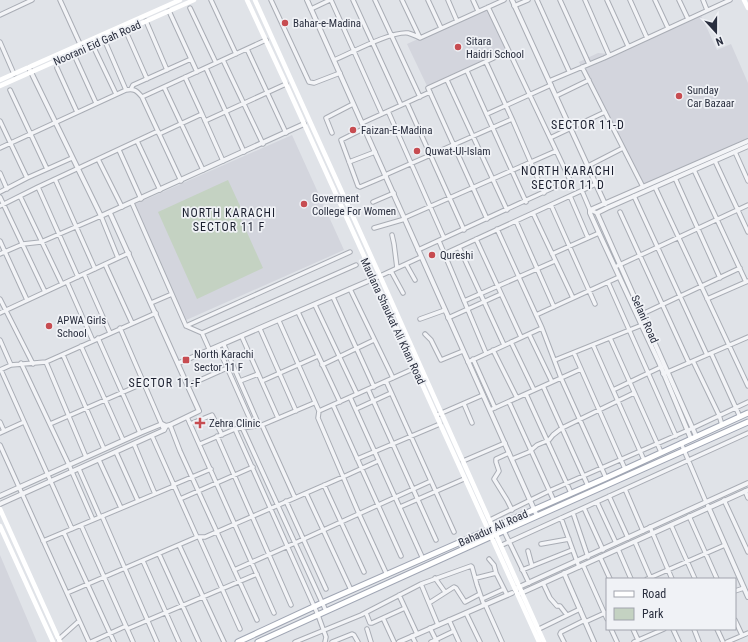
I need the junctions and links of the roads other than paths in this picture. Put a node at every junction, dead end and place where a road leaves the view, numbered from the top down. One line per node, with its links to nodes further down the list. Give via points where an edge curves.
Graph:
1 (32, 0): 31 (street)
2 (60, 0): 54 (street)
3 (180, 0): 54 (main road, Noorani Eid Gah Road)
4 (194, 0): 38 (main road, Noorani Eid Gah Road)
5 (211, 0): 60 (street)
6 (247, 0): 51 (main road, Maulana Shaukat Ali Khan Road)
7 (255, 0): 242 (main road, Maulana Shaukat Ali Khan Road)
8 (271, 0): 77 (street, via 311,83)
9 (307, 0): 36 (street)
10 (330, 0): 36 (street); 58 (street)
11 (353, 0): 53 (street)
12 (375, 0): 47 (street)
13 (402, 0): 48 (street)
14 (428, 0): 44 (street)
15 (448, 0): 43 (street)
16 (473, 0): 39 (street)
17 (504, 0): 33 (street)
18 (512, 0): 32 (street)
19 (528, 0): 32 (street)
20 (537, 0): 76 (street)
21 (560, 0): 68 (street)
22 (585, 0): 61 (street)
23 (607, 0): 55 (street)
24 (630, 0): 49 (street)
25 (655, 0): 45 (street)
26 (679, 0): 41 (street)
27 (703, 0): 37 (street)
28 (730, 0): 30 (street)
29 (744, 0): 35 (main road)
30 (723, 1): 37 (street)
31 (23, 2): 40 (street)
32 (514, 6): 84 (street)
33 (488, 7): 39 (street); 59 (street)
34 (190, 8): 67 (street)
35 (748, 8)
36 (311, 9): 65 (street)
37 (707, 10): 41 (street)
38 (169, 11): 42 (main road, Noorani Eid Gah Road); 63 (street)
39 (478, 11): 43 (street)
40 (0, 14)
41 (688, 19): 45 (street)
42 (146, 21): 50 (main road, Noorani Eid Gah Road); 73 (street)
43 (457, 21): 44 (street)
44 (441, 28): 48 (street)
45 (668, 28): 49 (street)
46 (128, 36): 80 (street)
47 (392, 36): 48 (street, via 407,33); 53 (street); 97 (street)
48 (420, 38)
49 (647, 38): 55 (street)
50 (104, 39): 72 (main road, Noorani Eid Gah Road); 90 (street)
51 (266, 40): 56 (street); 85 (main road, Maulana Shaukat Ali Khan Road)
52 (0, 42): 78 (street)
53 (372, 43): 58 (street); 102 (street)
54 (80, 44): 72 (main road, Noorani Eid Gah Road)
55 (628, 46): 61 (street)
56 (247, 49): 60 (street); 91 (street)
57 (95, 50): 93 (street)
58 (354, 51): 65 (street); 109 (street)
59 (509, 51): 66 (street); 94 (street)
60 (236, 54): 64 (street)
61 (609, 55): 68 (street)
62 (76, 59): 98 (street)
63 (191, 59): 73 (street); 75 (street)
64 (224, 60): 67 (street); 100 (street)
65 (334, 60): 77 (street)
66 (486, 62): 74 (street); 103 (street)
67 (216, 63): 71 (street)
68 (589, 64): 69 (street)
69 (582, 67): 76 (street); 83 (street)
70 (57, 68): 105 (street)
71 (206, 68): 75 (street); 106 (street)
72 (30, 70): 78 (main road, Noorani Eid Gah Road); 86 (main road, Noorani Eid Gah Road); 114 (street)
73 (167, 70): 80 (street)
74 (466, 71): 82 (street); 110 (street)
75 (197, 72): 79 (street)
76 (569, 72): 84 (street)
77 (340, 73): 101 (street)
78 (14, 74): 81 (main road, Noorani Eid Gah Road)
79 (185, 77): 87 (street); 108 (street)
80 (147, 79): 88 (street, via 133,85)
81 (0, 80)
82 (447, 80): 92 (street, via 428,88); 125 (street)
83 (589, 80): 95 (street); 107 (street)
84 (550, 83): 94 (street); 95 (street)
85 (286, 84): 91 (street); 117 (main road, Maulana Shaukat Ali Khan Road)
86 (0, 86)
87 (164, 87): 96 (street); 116 (street)
88 (132, 89): 90 (street); 96 (street)
89 (10, 90): 124 (street)
90 (126, 90): 93 (street)
91 (268, 92): 100 (street); 123 (street)
92 (430, 92): 97 (street); 131 (street)
93 (116, 94): 98 (street)
94 (530, 95): 103 (street); 126 (street)
95 (556, 96): 120 (street)
96 (142, 97): 122 (street)
97 (420, 97): 99 (street)
98 (96, 103): 105 (street)
99 (407, 103): 102 (street); 140 (street)
100 (244, 104): 106 (street); 130 (street)
101 (353, 104): 115 (street); 121 (street, via 326,118)
102 (401, 105): 104 (street)
103 (506, 106): 110 (street); 111 (street)
104 (388, 111): 109 (street); 147 (street)
105 (77, 112): 114 (street)
106 (226, 112): 113 (street); 137 (street)
107 (605, 112): 120 (street); 134 (street)
108 (202, 114): 113 (street); 116 (street)
109 (382, 114): 115 (street)
110 (487, 114): 118 (street)
111 (512, 119): 118 (street); 146 (street)
112 (0, 121): 129 (street)
113 (205, 121): 143 (street)
114 (55, 122): 124 (street); 141 (street)
115 (362, 123): 119 (street)
116 (181, 124): 122 (street); 151 (street)
117 (304, 124): 123 (street); 247 (main road, Maulana Shaukat Ali Khan Road)
118 (492, 127): 125 (street); 153 (street)
119 (364, 128): 138 (street); 145 (street, via 341,139)
120 (571, 128): 126 (street); 148 (street)
121 (332, 132)
122 (158, 133): 127 (street); 160 (street)
123 (286, 133): 130 (street)
124 (31, 134): 129 (street); 149 (street)
125 (473, 136): 131 (street); 159 (street)
126 (550, 138): 136 (street)
127 (137, 141): 135 (street); 168 (street)
128 (748, 141): 164 (street)
129 (10, 143): 133 (street); 156 (street)
130 (262, 144): 137 (street)
131 (454, 145): 140 (street); 166 (street)
132 (748, 146): 139 (street)
133 (0, 148)
134 (624, 148): 148 (street); 164 (street)
135 (119, 150): 142 (street); 177 (street)
136 (556, 150): 146 (street); 172 (street, via 570,180)
137 (244, 152): 143 (street)
138 (375, 152): 145 (street); 155 (street)
139 (735, 152): 144 (street); 161 (street)
140 (430, 155): 147 (street); 178 (street)
141 (72, 158): 149 (street); 150 (street)
142 (98, 159): 150 (street); 186 (street)
143 (223, 161): 151 (street)
144 (715, 161): 152 (street); 190 (street)
145 (349, 162): 155 (street, via 359,187)
146 (531, 162): 153 (street); 172 (street)
147 (411, 163): 155 (street); 187 (street)
148 (588, 166): 162 (street)
149 (47, 169): 156 (street)
150 (77, 169): 158 (street); 195 (street)
151 (203, 170): 160 (street)
152 (694, 170): 157 (street); 198 (street)
153 (511, 171): 159 (street); 180 (street)
154 (0, 173): 167 (street)
155 (386, 176): 171 (street)
156 (27, 178): 167 (street)
157 (675, 178): 165 (street); 202 (street)
158 (55, 179): 163 (street); 200 (street)
159 (493, 179): 166 (street); 188 (street)
160 (181, 181): 168 (street)
161 (748, 181)
162 (596, 184): 169 (street); 185 (street)
163 (38, 187): 173 (street); 207 (street)
164 (643, 187): 185 (street)
165 (655, 187): 175 (street); 209 (street)
166 (473, 188): 178 (street); 197 (street)
167 (7, 189): 170 (street)
168 (160, 190): 177 (street)
169 (582, 191): 174 (street); 189 (street)
170 (0, 192)
171 (394, 193): 179 (street); 196 (street)
172 (544, 193): 180 (street)
173 (20, 196): 182 (street); 215 (street)
174 (570, 196): 183 (street); 211 (street)
175 (634, 196): 185 (street); 219 (street)
176 (0, 197): 182 (street)
177 (141, 198): 181 (street)
178 (449, 198): 187 (street); 204 (street)
179 (373, 202)
180 (526, 202): 188 (street)
181 (132, 203): 186 (street); 259 (street)
182 (2, 205): 216 (street)
183 (551, 205): 193 (street); 217 (street)
184 (748, 205): 190 (street)
185 (606, 206): 189 (street); 194 (street)
186 (122, 207): 192 (street)
187 (430, 207): 196 (street); 210 (street)
188 (507, 210): 197 (street)
189 (590, 210): 194 (street); 206 (street, Selani Road)
190 (738, 210): 198 (street); 205 (street)
191 (620, 212): 227 (street)
192 (110, 213): 195 (street); 223 (street)
193 (533, 213): 199 (street); 226 (street)
194 (597, 213): 234 (street, Selani Road)
195 (101, 216): 200 (street); 229 (street)
196 (405, 219): 201 (street); 220 (street)
197 (487, 219): 204 (street)
198 (717, 219): 202 (street); 237 (street)
199 (516, 221): 203 (street); 239 (street)
200 (76, 227): 207 (street); 238 (street)
201 (374, 228)
202 (698, 228): 209 (street); 246 (street)
203 (497, 229): 212 (street); 244 (street)
204 (464, 230): 210 (street)
205 (748, 232)
206 (599, 233): 211 (street); 235 (street, Selani Road)
207 (59, 234): 215 (street); 243 (street)
208 (392, 235): 236 (street)
209 (679, 237): 219 (street); 254 (street)
210 (444, 238): 214 (street)
211 (588, 238): 217 (street)
212 (476, 239): 218 (street); 253 (street)
213 (0, 241): 221 (street)
214 (438, 241): 220 (street); 225 (street)
215 (41, 242): 216 (street); 252 (street)
216 (23, 244): 221 (street); 257 (street)
217 (569, 246): 226 (street); 256 (street)
218 (459, 247): 225 (street); 260 (street)
219 (658, 247): 227 (street); 262 (street)
220 (418, 250): 228 (street)
221 (5, 252): 224 (street); 267 (street)
222 (350, 252): 290 (street)
223 (129, 253): 229 (street); 269 (street)
224 (0, 254)
225 (444, 254): 268 (street)
226 (552, 254): 230 (street)
227 (640, 256): 234 (street); 274 (street)
228 (421, 257): 232 (street); 278 (street)
229 (118, 258): 231 (street)
230 (555, 261): 239 (street); 265 (street)
231 (105, 264): 238 (street); 288 (street)
232 (406, 264): 236 (street); 248 (street)
233 (356, 265): 296 (street)
234 (620, 265): 235 (street); 282 (street, Selani Road)
235 (615, 267): 245 (street, Selani Road)
236 (397, 268): 240 (street)
237 (740, 268): 246 (street); 249 (street)
238 (95, 269): 241 (street)
239 (537, 269): 244 (street); 275 (street)
240 (391, 271): 242 (street); 258 (street)
241 (84, 274): 243 (street); 295 (street)
242 (380, 276): 247 (street); 386 (main road, Maulana Shaukat Ali Khan Road)
243 (78, 277): 250 (street)
244 (519, 277): 253 (street); 283 (street)
245 (619, 277): 251 (street); 284 (street, Selani Road)
246 (720, 278): 254 (street)
247 (374, 279): 255 (street); 336 (main road, Maulana Shaukat Ali Khan Road)
248 (415, 280)
249 (747, 281): 266 (street)
250 (67, 282): 252 (street); 306 (street)
251 (608, 282): 256 (street); 294 (street)
252 (62, 284): 257 (street)
253 (497, 286): 260 (street); 261 (street)
254 (701, 287): 262 (street); 266 (street)
255 (350, 289): 263 (street); 305 (street)
256 (590, 291): 265 (street); 272 (street)
257 (45, 292): 267 (street)
258 (403, 293)
259 (172, 294): 269 (street); 290 (street)
260 (480, 294): 268 (street); 270 (street)
261 (501, 294): 270 (street); 300 (street)
262 (681, 296): 274 (street); 320 (street)
263 (333, 297): 273 (street); 314 (street)
264 (0, 298): 271 (street)
265 (573, 298): 275 (street)
266 (707, 299): 312 (street)
267 (27, 300): 277 (street)
268 (464, 301): 276 (street)
269 (151, 302): 281 (street)
270 (484, 302): 276 (street); 309 (street)
271 (1, 304): 277 (street)
272 (595, 304)
273 (315, 305): 279 (street); 323 (street)
274 (663, 305): 282 (street); 328 (street)
275 (554, 307): 283 (street)
276 (467, 309): 285 (street); 318 (street)
277 (6, 310): 280 (street); 330 (street)
278 (445, 310): 285 (street); 286 (street)
279 (298, 312): 287 (street); 322 (street)
280 (0, 313)
281 (156, 313): 288 (street); 331 (street)
282 (642, 314): 284 (street); 340 (street, Selani Road)
283 (536, 315): 292 (street)
284 (638, 316): 289 (street, Selani Road)
285 (448, 318): 317 (street)
286 (420, 319)
287 (279, 321): 293 (street); 334 (street)
288 (132, 324): 291 (street)
289 (642, 325): 294 (street); 337 (street, Selani Road)
290 (186, 326): 296 (street)
291 (120, 328): 295 (street); 352 (street)
292 (542, 328): 298 (street); 325 (street)
293 (260, 329): 299 (street); 341 (street)
294 (629, 330): 302 (street); 343 (street)
295 (110, 333): 301 (street)
296 (202, 333): 316 (street)
297 (425, 334): 317 (street, via 441,360)
298 (529, 334): 300 (street); 350 (street)
299 (242, 337): 308 (street); 342 (street)
300 (521, 337): 307 (street)
301 (98, 338): 306 (street); 360 (street)
302 (610, 338): 310 (street); 351 (street)
303 (747, 338): 312 (street)
304 (0, 340): 333 (street)
305 (374, 340): 314 (street); 345 (street)
306 (93, 341): 311 (street)
307 (511, 342): 309 (street); 358 (street)
308 (224, 345): 313 (street); 349 (street)
309 (504, 345): 315 (street)
310 (593, 345): 319 (street); 359 (street)
311 (81, 346): 321 (street); 368 (street)
312 (728, 346): 320 (street); 355 (street)
313 (218, 347): 316 (street); 335 (street)
314 (357, 348): 323 (street); 356 (street)
315 (494, 350): 318 (street); 367 (street)
316 (210, 351): 331 (street)
317 (463, 351): 327 (street)
318 (486, 353): 324 (street)
319 (574, 353): 325 (street); 338 (street)
320 (709, 354): 328 (street); 377 (street)
321 (63, 355): 326 (street); 378 (street)
322 (318, 356): 332 (street); 334 (street)
323 (339, 357): 332 (street); 363 (street)
324 (473, 359): 327 (street); 379 (street)
325 (555, 360): 346 (street)
326 (46, 362): 330 (street); 388 (street)
327 (468, 362): 365 (street)
328 (691, 362): 340 (street); 387 (street)
329 (21, 364): 330 (street); 333 (street); 397 (street)
330 (33, 364)
331 (179, 364): 353 (street)
332 (322, 364): 371 (street)
333 (11, 365): 339 (street)
334 (298, 365): 341 (street); 374 (street)
335 (227, 368): 353 (street); 403 (street)
336 (415, 368): 345 (street); 386 (main road, Maulana Shaukat Ali Khan Road)
337 (661, 368): 343 (street); 344 (street, Selani Road)
338 (581, 369): 346 (street); 383 (street)
339 (0, 370): 394 (street)
340 (668, 372): 344 (street); 406 (street, Selani Road)
341 (280, 373): 347 (street); 381 (street)
342 (258, 374): 347 (street); 349 (street)
343 (648, 374): 351 (street); 416 (street)
344 (663, 374): 408 (street, Selani Road)
345 (393, 378): 348 (street)
346 (562, 378): 350 (street); 392 (street)
347 (262, 381): 391 (street)
348 (386, 381): 356 (street); 361 (street)
349 (240, 382): 400 (street)
350 (552, 382): 354 (street)
351 (630, 382): 359 (street); 362 (street)
352 (144, 383): 360 (street); 402 (street)
353 (188, 385): 389 (street, via 200,411)
354 (543, 386): 358 (street); 405 (street)
355 (748, 386)
356 (374, 387): 357 (street)
357 (368, 389): 363 (street); 370 (street)
358 (534, 390): 364 (street)
359 (613, 390): 369 (street)
360 (122, 392): 368 (street); 410 (street)
361 (391, 393): 370 (street); 415 (street)
362 (634, 393): 369 (street); 422 (street)
363 (357, 394): 366 (street)
364 (526, 394): 367 (street); 420 (street)
365 (483, 395): 375 (street); 382 (street)
366 (350, 397): 371 (street); 380 (street)
367 (517, 398): 372 (street)
368 (105, 400): 378 (street); 419 (street)
369 (618, 400): 383 (street); 431 (street)
370 (373, 401): 380 (street); 426 (street)
371 (340, 402): 376 (street)
372 (508, 402): 379 (street); 429 (street)
373 (748, 402): 377 (street)
374 (314, 403): 381 (street); 384 (street)
375 (464, 404): 386 (street); 396 (street)
376 (333, 405): 384 (street); 437 (street)
377 (736, 407): 387 (street); 390 (street)
378 (86, 408): 388 (street); 428 (street)
379 (495, 408): 382 (street)
380 (356, 409): 430 (street)
381 (296, 410): 391 (street)
382 (490, 410): 421 (street)
383 (599, 410): 392 (street); 441 (street)
384 (318, 412): 457 (street, via 318,418)
385 (748, 413): 390 (main road, Bahadur Ali Road)
386 (439, 414): 399 (main road, Maulana Shaukat Ali Khan Road); 444 (main road, Maulana Shaukat Ali Khan Road)
387 (720, 415): 401 (street); 406 (street)
388 (68, 416): 397 (street); 436 (street)
389 (188, 417): 398 (street); 402 (street)
390 (740, 417): 401 (main road, Bahadur Ali Road)
391 (278, 418): 400 (street)
392 (580, 419): 405 (street); 448 (street)
393 (0, 422): 409 (street)
394 (24, 422): 409 (street); 453 (street)
395 (748, 422): 432 (main road, Bahadur Ali Road)
396 (472, 423)
397 (50, 424): 445 (street)
398 (190, 424): 412 (street, via 212,415); 425 (street)
399 (440, 424): 415 (street); 459 (main road, Maulana Shaukat Ali Khan Road)
400 (260, 425): 403 (street); 481 (street)
401 (722, 425): 417 (main road, Bahadur Ali Road)
402 (165, 426): 410 (street); 413 (street); 456 (street)
403 (253, 426): 404 (street)
404 (242, 427): 407 (street); 494 (street)
405 (562, 428): 420 (street); 455 (street)
406 (693, 428): 408 (street); 417 (street, Selani Road)
407 (235, 429): 412 (street); 446 (street)
408 (687, 431): 416 (street); 418 (street, Selani Road)
409 (2, 432)
410 (140, 433): 419 (street)
411 (748, 433): 443 (street)
412 (222, 434): 414 (street)
413 (152, 436): 424 (street); 465 (street)
414 (217, 436): 425 (street); 454 (street)
415 (411, 436): 426 (street); 460 (street)
416 (676, 436): 422 (street)
417 (696, 436): 418 (main road, Bahadur Ali Road)
418 (690, 439): 423 (main road, Bahadur Ali Road)
419 (123, 440): 428 (street)
420 (548, 441): 429 (street); 464 (street)
421 (504, 443): 435 (street); 444 (street)
422 (658, 443): 431 (street); 434 (street)
423 (681, 443): 432 (street); 434 (main road, Bahadur Ali Road)
424 (134, 444): 433 (street); 478 (street)
425 (200, 444): 450 (street)
426 (392, 444): 430 (street); 469 (street)
427 (0, 445): 468 (street)
428 (104, 449): 436 (street)
429 (531, 450): 438 (street); 473 (street)
430 (374, 451): 437 (street); 440 (street)
431 (640, 451): 441 (street); 442 (street)
432 (684, 451): 443 (street); 507 (main road, Bahadur Ali Road)
433 (116, 452): 439 (street); 487 (street)
434 (661, 452): 442 (main road, Bahadur Ali Road)
435 (509, 453): 438 (street); 502 (street, via 496,459 499,471 494,479)
436 (86, 458): 445 (street)
437 (357, 459): 447 (street)
438 (512, 459): 489 (street)
439 (99, 460): 449 (street); 498 (street)
440 (378, 460): 447 (street); 482 (street)
441 (621, 460): 448 (street); 451 (street)
442 (644, 460): 451 (main road, Bahadur Ali Road)
443 (688, 460): 470 (street); 492 (street)
444 (464, 461): 512 (main road, Maulana Shaukat Ali Khan Road)
445 (69, 465): 452 (street); 453 (street)
446 (253, 467): 454 (street); 499 (street)
447 (362, 468): 457 (street); 495 (street)
448 (602, 468): 455 (street); 458 (street)
449 (79, 469): 452 (street); 509 (street)
450 (210, 469): 456 (street); 462 (street)
451 (625, 469): 458 (main road, Bahadur Ali Road)
452 (72, 472): 461 (street); 511 (street)
453 (48, 475): 461 (street); 468 (street)
454 (234, 475): 462 (street); 506 (street)
455 (584, 476): 464 (street); 467 (street)
456 (192, 477): 465 (street); 472 (street)
457 (343, 477): 466 (street); 505 (street)
458 (606, 478): 467 (main road, Bahadur Ali Road)
459 (464, 479): 474 (street); 522 (main road, Maulana Shaukat Ali Khan Road)
460 (431, 481): 469 (street); 474 (street)
461 (51, 482): 477 (street); 520 (street)
462 (216, 483): 472 (street); 514 (street)
463 (748, 483): 492 (street)
464 (567, 484): 473 (street); 476 (street)
465 (174, 485): 478 (street); 484 (street)
466 (324, 485): 475 (street); 513 (street)
467 (588, 486): 476 (main road, Bahadur Ali Road)
468 (19, 488): 477 (street); 479 (street)
469 (413, 489): 482 (street); 485 (street)
470 (625, 489): 480 (street); 523 (street)
471 (746, 490): 483 (street); 486 (street)
472 (198, 491): 484 (street); 524 (street)
473 (549, 491): 489 (street); 490 (street)
474 (436, 492): 485 (street); 527 (street)
475 (306, 493): 481 (street); 521 (street)
476 (571, 493): 490 (main road, Bahadur Ali Road)
477 (22, 494): 493 (street); 536 (street)
478 (155, 494): 487 (street)
479 (0, 496)
480 (609, 496): 491 (street); 532 (street)
481 (295, 498): 488 (street)
482 (395, 498): 495 (street); 496 (street)
483 (748, 498)
484 (180, 499): 530 (street)
485 (418, 500): 496 (street); 535 (street)
486 (724, 500): 497 (street); 550 (street)
487 (138, 501): 498 (street)
488 (286, 501): 494 (street); 533 (street)
489 (530, 501): 502 (street); 503 (street)
490 (554, 501): 503 (main road, Bahadur Ali Road)
491 (597, 502): 500 (street); 540 (street)
492 (706, 502): 497 (street); 519 (street)
493 (0, 504)
494 (278, 505): 499 (street); 539 (street)
495 (378, 505): 505 (street); 554 (street)
496 (400, 507): 557 (street)
497 (709, 507): 508 (street); 543 (street)
498 (121, 508): 509 (street)
499 (271, 508): 506 (street); 545 (street)
500 (584, 508): 504 (street); 548 (street)
501 (0, 509): 649 (main road)
502 (512, 510): 512 (street)
503 (534, 510): 507 (street); 518 (main road, Bahadur Ali Road)
504 (573, 513): 510 (street); 555 (street)
505 (359, 514): 513 (street); 573 (street)
506 (252, 516): 514 (street); 553 (street)
507 (537, 516): 525 (main road, Bahadur Ali Road)
508 (689, 516): 516 (street); 551 (street)
509 (101, 517): 511 (street); 565 (street)
510 (561, 518): 534 (street); 537 (street)
511 (93, 520): 515 (street)
512 (490, 520): 518 (main road, Maulana Shaukat Ali Khan Road)
513 (341, 522): 521 (street); 569 (street)
514 (234, 524): 524 (street); 562 (street)
515 (81, 525): 520 (street); 574 (street)
516 (671, 525): 529 (street); 561 (street)
517 (0, 526): 652 (main road)
518 (494, 527): 522 (main road, Bahadur Ali Road); 528 (main road, Maulana Shaukat Ali Khan Road)
519 (650, 527): 523 (street); 529 (street)
520 (72, 529): 526 (street)
521 (323, 530): 533 (street); 593 (street)
522 (487, 530): 531 (main road, Maulana Shaukat Ali Khan Road); 557 (main road, Bahadur Ali Road)
523 (643, 530): 532 (street)
524 (216, 531): 530 (street, via 205,537); 566 (street)
525 (504, 531): 528 (main road, Bahadur Ali Road); 537 (street)
526 (64, 532): 536 (street); 588 (street)
527 (454, 532)
528 (497, 534): 531 (main road, Bahadur Ali Road); 542 (main road, Maulana Shaukat Ali Khan Road)
529 (652, 534): 538 (street); 568 (street)
530 (198, 537): 544 (street); 590 (street)
531 (490, 537): 594 (main road, Maulana Shaukat Ali Khan Road); 613 (main road, Bahadur Ali Road)
532 (628, 538): 540 (street)
533 (304, 539): 539 (street); 591 (street)
534 (569, 539): 541 (street); 547 (street)
535 (436, 540)
536 (44, 541): 597 (street)
537 (509, 542): 542 (street); 567 (street)
538 (635, 542): 546 (street); 579 (street)
539 (295, 543): 545 (street); 605 (street)
540 (616, 543): 548 (street)
541 (541, 544)
542 (502, 545): 594 (main road, Maulana Shaukat Ali Khan Road)
543 (725, 545): 551 (street); 589 (street)
544 (179, 546): 552 (street); 602 (street)
545 (288, 546): 553 (street); 610 (street)
546 (618, 549): 556 (street); 578 (street)
547 (572, 550): 560 (street); 563 (street)
548 (603, 550): 555 (street)
549 (528, 551): 563 (street)
550 (748, 552)
551 (706, 553): 561 (street); 583 (street)
552 (159, 554): 559 (street); 609 (street)
553 (269, 555): 562 (street); 608 (street)
554 (401, 556)
555 (588, 557): 560 (street)
556 (600, 557): 564 (street); 577 (street)
557 (423, 559): 573 (main road, Bahadur Ali Road)
558 (489, 559): 570 (street)
559 (143, 561): 565 (street); 615 (street)
560 (577, 562): 564 (street); 587 (street)
561 (687, 562): 568 (street); 582 (street)
562 (252, 563): 566 (street); 572 (street)
563 (532, 566): 567 (street)
564 (581, 566): 571 (street); 618 (street)
565 (125, 569): 574 (street); 625 (street)
566 (234, 570): 584 (street)
567 (522, 570): 587 (street)
568 (668, 570): 580 (street); 581 (street)
569 (364, 572)
570 (496, 573): 576 (street); 592 (street)
571 (564, 573): 585 (street); 612 (street)
572 (257, 574): 584 (street); 616 (street)
573 (387, 575): 593 (main road, Bahadur Ali Road)
574 (104, 578): 588 (street); 629 (street)
575 (434, 578): 576 (street, via 472,566); 586 (street); 596 (street)
576 (476, 578): 598 (street)
577 (610, 578)
578 (631, 578)
579 (649, 578)
580 (651, 578)
581 (672, 578)
582 (695, 578)
583 (717, 578)
584 (240, 582): 590 (street); 622 (street)
585 (543, 583): 599 (street); 620 (street, via 550,598)
586 (421, 584): 600 (street); 606 (street)
587 (529, 584): 594 (street)
588 (87, 585): 597 (street); 642 (street)
589 (744, 588): 595 (street); 603 (street)
590 (222, 589): 602 (street); 631 (street)
591 (326, 589)
592 (504, 589): 601 (street); 604 (street)
593 (351, 590): 605 (main road, Bahadur Ali Road)
594 (516, 590): 599 (main road, Maulana Shaukat Ali Khan Road); 601 (street)
595 (736, 591)
596 (445, 592): 598 (street, via 455,587 465,602); 606 (street)
597 (67, 593): 624 (street)
598 (480, 594): 604 (street)
599 (520, 594): 633 (main road, Maulana Shaukat Ali Khan Road); 674 (main road, Maulana Shaukat Ali Khan Road)
600 (399, 595): 611 (street); 617 (street)
601 (507, 595): 607 (street)
602 (203, 597): 609 (street); 659 (street)
603 (748, 597)
604 (482, 599): 607 (street)
605 (322, 603): 610 (main road, Bahadur Ali Road); 613 (street)
606 (429, 603): 628 (street)
607 (485, 604): 614 (street); 673 (street)
608 (291, 605)
609 (183, 606): 615 (street); 658 (street)
610 (314, 607): 619 (street); 660 (main road, Bahadur Ali Road)
611 (405, 608): 621 (street); 644 (street)
612 (580, 609): 620 (street); 626 (street)
613 (326, 611): 619 (main road, Bahadur Ali Road)
614 (466, 612): 623 (street); 672 (street)
615 (166, 613): 625 (street); 657 (street)
616 (274, 613)
617 (366, 613): 621 (street, via 371,623); 634 (street)
618 (606, 613): 626 (street)
619 (318, 615): 634 (street); 661 (main road, Bahadur Ali Road)
620 (567, 615): 633 (street)
621 (383, 618): 667 (street)
622 (258, 620)
623 (449, 620): 628 (street); 640 (street)
624 (80, 621): 649 (street); 653 (street)
625 (148, 621): 629 (street); 656 (street)
626 (585, 621): 676 (street, via 561,632); 677 (street)
627 (736, 622): 645 (street)
628 (438, 625): 630 (street)
629 (126, 628): 642 (street); 655 (street)
630 (430, 628): 644 (street); 650 (street)
631 (240, 629)
632 (367, 629): 666 (street)
633 (538, 629): 675 (main road, Maulana Shaukat Ali Khan Road)
634 (324, 630): 648 (street); 663 (street)
635 (611, 630): 678 (street)
636 (633, 630): 651 (street)
637 (673, 630): 679 (street)
638 (694, 630): 680 (street)
639 (717, 630): 681 (street)
640 (454, 631): 650 (street); 671 (street)
641 (653, 631): 651 (street)
642 (110, 633): 653 (street); 654 (street)
643 (748, 633): 645 (street)
644 (416, 634): 646 (street)
645 (742, 635): 647 (street)
646 (412, 636): 668 (street); 669 (street)
647 (738, 637): 682 (street); 683 (street)
648 (304, 640): 662 (street)
649 (60, 641)
650 (437, 641): 670 (street)
651 (636, 641)
652 (52, 642)
653 (90, 642)
654 (114, 642)
655 (133, 642)
656 (157, 642)
657 (179, 642)
658 (199, 642)
659 (224, 642)
660 (238, 642)
661 (258, 642)
662 (295, 642)
663 (325, 642)
664 (332, 642): 665 (street, via 352,634)
665 (358, 642)
666 (371, 642)
667 (394, 642)
668 (399, 642)
669 (415, 642)
670 (431, 642)
671 (459, 642)
672 (480, 642)
673 (502, 642)
674 (538, 642)
675 (544, 642)
676 (564, 642)
677 (594, 642)
678 (617, 642)
679 (679, 642)
680 (699, 642)
681 (723, 642)
682 (727, 642)
683 (740, 642)

